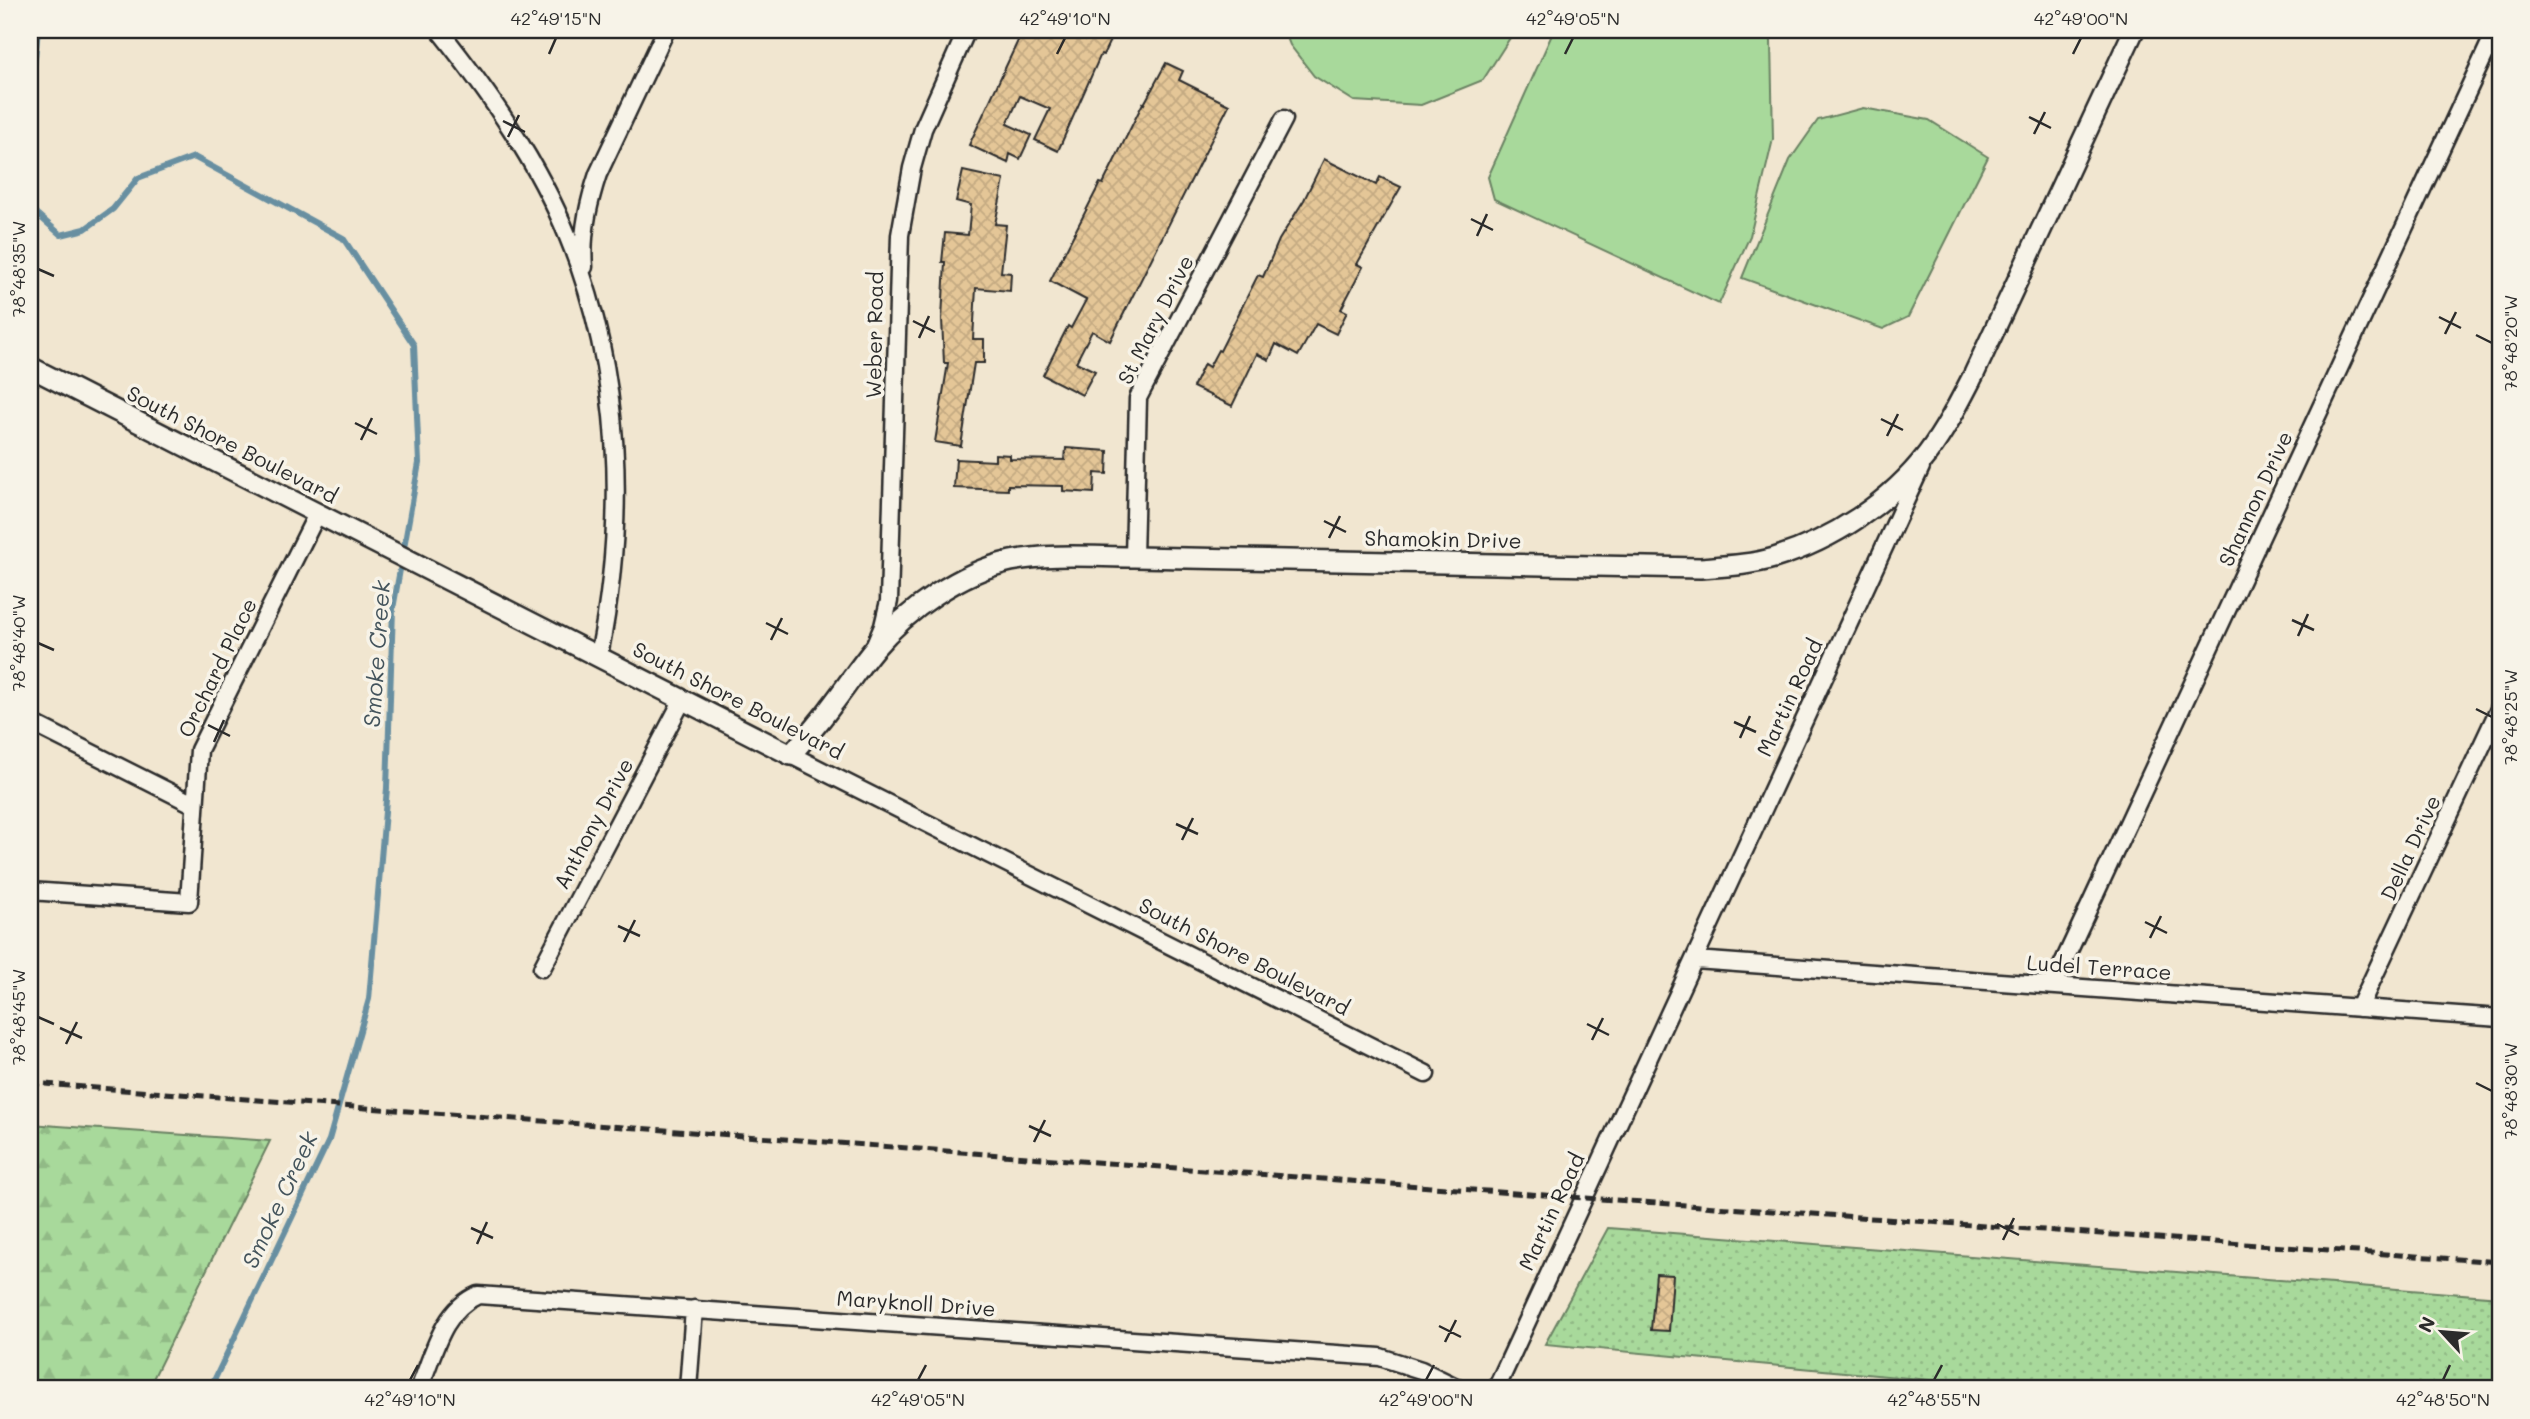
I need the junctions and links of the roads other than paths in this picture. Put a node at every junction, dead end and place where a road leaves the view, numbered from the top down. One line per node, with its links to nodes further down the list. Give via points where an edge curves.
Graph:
1 (439, 30): 7 (street, via 540,177)
2 (666, 30): 7 (street, via 591,193 583,244)
3 (967, 30): 12 (street, Weber Road, via 923,129 900,236 889,601)
4 (2134, 30): 9 (street, Martin Road, via 1974,374)
5 (2493, 33): 22 (street, Shannon Drive)
6 (1284, 119): 11 (street, St Mary Drive, via 1138,398)
7 (586, 284): 13 (street, via 605,371 617,488 614,560)
8 (30, 367): 10 (street, South Shore Boulevard)
9 (1928, 454): 11 (street, Shamokin Drive, via 1872,508 1835,533 1807,547 1736,565); 20 (street, Martin Road)
10 (317, 514): 13 (street, South Shore Boulevard); 18 (street, Orchard Place, via 199,750)
11 (1134, 557): 12 (street, Shamokin Drive, via 1043,556 978,572 913,612)
12 (873, 650): 17 (street, Shamokin Drive)
13 (599, 655): 14 (street, South Shore Boulevard)
14 (684, 699): 17 (street, South Shore Boulevard); 21 (street, Anthony Drive)
15 (2500, 707): 23 (street, Della Drive)
16 (30, 722): 18 (street)
17 (791, 755): 25 (street, South Shore Boulevard)
18 (195, 805): 19 (street, Orchard Place, via 188,902)
19 (30, 891)
20 (1695, 960): 22 (street, Ludel Terrace); 30 (street, Martin Road)
21 (542, 968)
22 (2053, 985): 23 (street, Ludel Terrace)
23 (2359, 1007): 24 (street, Ludel Terrace)
24 (2500, 1018)
25 (1426, 1074)
26 (694, 1309): 27 (street, Maryknoll Drive, via 478,1295 459,1306 449,1319); 28 (street); 29 (street, Maryknoll Drive, via 1380,1357)
27 (419, 1389)
28 (688, 1389)
29 (1460, 1389)
30 (1496, 1389)

